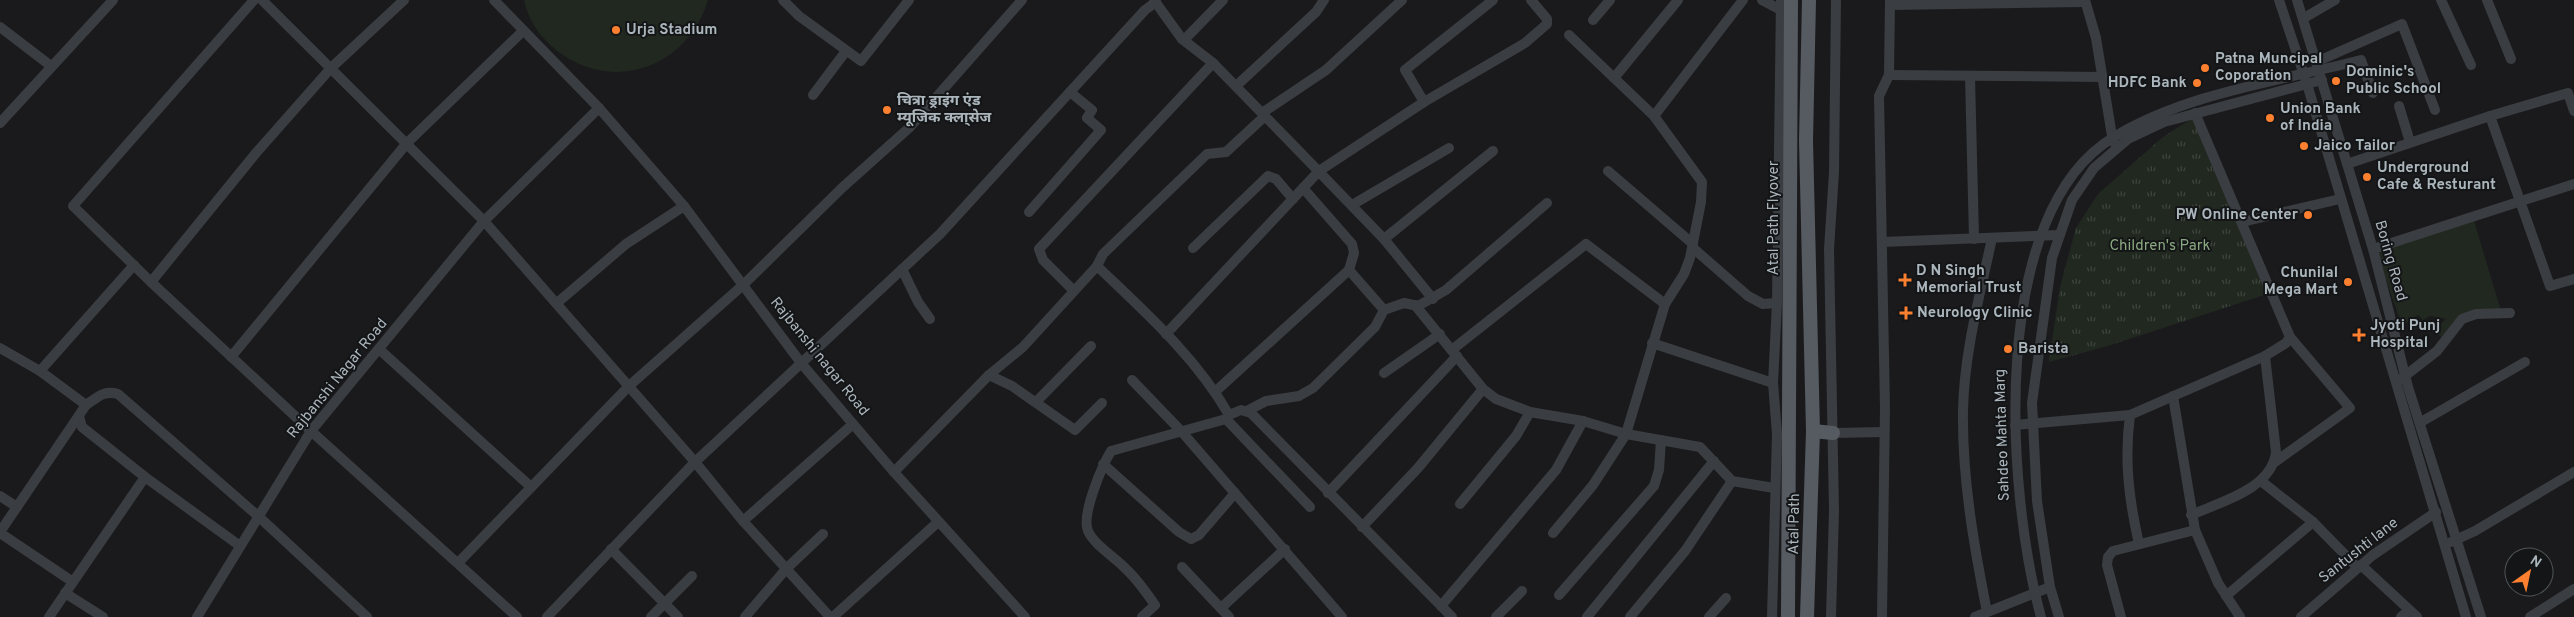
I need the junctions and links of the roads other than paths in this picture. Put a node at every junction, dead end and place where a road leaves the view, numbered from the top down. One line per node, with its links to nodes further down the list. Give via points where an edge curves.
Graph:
1 (113, 0): 41 (street)
2 (254, 0): 94 (street, via 72,206)
3 (262, 0): 43 (street)
4 (404, 0): 43 (street)
5 (494, 0): 35 (street, Rajbanshi nagar Road)
6 (783, 0): 38 (street)
7 (908, 0): 38 (street, via 862,61)
8 (1022, 0): 100 (street, via 910,127)
9 (1223, 0): 37 (street)
10 (1324, 0): 51 (street, via 1316,12)
11 (1402, 0): 63 (street, via 1326,70)
12 (1493, 0): 55 (street, via 1405,70)
13 (1531, 0): 55 (street, via 1547,19 1547,24 1525,43)
14 (1610, 0): 33 (street)
15 (1678, 0): 49 (street)
16 (1743, 0): 61 (street)
17 (1762, 0): 31 (street)
18 (1791, 0): 151 (main road, Atal Path Flyover)
19 (1809, 0): 145 (main road, via 1806,141)
20 (1836, 0): 149 (street, via 1834,172 1829,258)
21 (2279, 0): 45 (street)
22 (2297, 0): 32 (street, Boring Road)
23 (2335, 0): 32 (street)
24 (2441, 0): 40 (street)
25 (2487, 0): 39 (street)
26 (2026, 1): 27 (street); 28 (street)
27 (2085, 1): 48 (street)
28 (1949, 2): 29 (street)
29 (1890, 3): 46 (street)
30 (1151, 4): 37 (street); 52 (street)
31 (1781, 5): 104 (street)
32 (2304, 18): 44 (street, Boring Road)
33 (1593, 20)
34 (0, 27): 41 (street)
35 (523, 31): 57 (street, Rajbanshi nagar Road); 67 (street)
36 (1569, 35): 49 (street)
37 (1182, 39): 42 (street)
38 (846, 51): 54 (street)
39 (2511, 59)
40 (2471, 65)
41 (51, 66): 64 (street)
42 (1210, 66): 51 (street); 101 (street, via 1039,249 1043,260)
43 (331, 68): 67 (street); 99 (street, via 256,153)
44 (2319, 71): 45 (street, Sahdeo Mahta Marg); 50 (street, Sahdeo Mahta Marg); 53 (street, via 2361,60); 58 (street, via 2402,24); 71 (street, Boring Road)
45 (2303, 74): 50 (street); 65 (street, Sahdeo Mahta Marg, via 2186,104 2143,121)
46 (1889, 75): 47 (street); 90 (street, via 1879,96)
47 (1970, 76): 48 (street); 89 (street)
48 (2103, 77): 65 (street)
49 (1614, 78): 61 (street)
50 (2307, 84): 60 (street, Sahdeo Mahta Marg); 76 (street)
51 (1236, 86): 63 (street)
52 (1070, 92): 82 (street, via 1092,110 1087,118 1102,130); 96 (street, via 940,234)
53 (2373, 93)
54 (813, 95)
55 (1424, 102): 73 (street)
56 (2399, 106): 66 (street)
57 (599, 108): 81 (street, Rajbanshi nagar Road); 83 (street)
58 (2435, 110)
59 (2574, 111): 62 (street, via 2568,93)
60 (2195, 113): 69 (street, Sahdeo Mahta Marg, via 2164,122 2128,139); 84 (street)
61 (1654, 116): 91 (street, via 1702,182)
62 (2490, 116): 66 (street); 78 (street)
63 (1261, 118): 73 (street); 95 (street, via 1226,152 1207,154 1103,254)
64 (0, 123)
65 (2112, 138): 69 (street); 86 (street, Sahdeo Mahta Marg, via 2086,158 2068,181)
66 (2410, 142): 71 (street)
67 (407, 143): 83 (street); 118 (street)
68 (1449, 148): 80 (street)
69 (2115, 150): 85 (street, Sahdeo Mahta Marg, via 2094,168 2072,200)
70 (1493, 151): 88 (street)
71 (2347, 164): 93 (street, Boring Road)
72 (1608, 172): 91 (street)
73 (1317, 174): 75 (street); 80 (street)
74 (2574, 184): 78 (street)
75 (1305, 186): 77 (street); 97 (street, via 1352,244 1354,253)
76 (2340, 198): 84 (street); 126 (street)
77 (1293, 199): 92 (street, via 1276,179 1268,176); 109 (street)
78 (2520, 202): 93 (street); 98 (street, via 2550,286)
79 (1547, 203): 103 (street)
80 (1352, 205): 88 (street)
81 (684, 206): 100 (street, Rajbanshi nagar Road); 102 (street, via 626,244)
82 (1029, 212)
83 (484, 221): 102 (street); 116 (street, Rajbanshi Nagar Road)
84 (2242, 222): 111 (street)
85 (2059, 235): 86 (street); 143 (street, Sahdeo Mahta Marg, via 2052,258 2032,403)
86 (2039, 236): 87 (street); 144 (street, Sahdeo Mahta Marg, via 2016,364)
87 (1992, 238): 89 (street); 204 (street, via 1972,331 1963,410 1967,488)
88 (1384, 239): 103 (street)
89 (1974, 239): 90 (street)
90 (1882, 242): 148 (street)
91 (1693, 246): 104 (street, via 1748,296 1763,304); 105 (street, via 1684,274)
92 (1193, 248)
93 (2373, 249): 124 (street, Boring Road)
94 (134, 265): 99 (street); 121 (street)
95 (1097, 266): 101 (street); 109 (street)
96 (902, 269): 108 (street); 120 (street)
97 (1349, 270): 106 (street); 130 (street)
98 (2574, 279)
99 (151, 282): 118 (street)
100 (743, 285): 120 (street, Rajbanshi nagar Road); 128 (street)
101 (1074, 291): 123 (street, via 1022,347)
102 (557, 303): 128 (street)
103 (1423, 303): 106 (street, via 1404,303); 110 (street)
104 (1777, 303): 127 (street)
105 (1665, 304): 112 (street); 115 (street, via 1586,244)
106 (1384, 310): 135 (street, via 1375,327 1314,388 1299,396 1266,401)
107 (2510, 313): 124 (street, via 2476,314 2462,319 2437,351)
108 (930, 319)
109 (1166, 334): 130 (street)
110 (1440, 334): 115 (street); 122 (street)
111 (2290, 338): 117 (street); 155 (street, via 2350,408)
112 (1652, 343): 127 (street); 150 (street)
113 (1091, 346): 132 (street)
114 (0, 348): 121 (street)
115 (1458, 348): 129 (street); 165 (street)
116 (380, 350): 146 (street, Rajbanshi Nagar Road); 162 (street)
117 (2265, 356): 131 (street); 155 (street)
118 (231, 357): 146 (street)
119 (2525, 362): 141 (street)
120 (801, 363): 142 (street, Rajbanshi nagar Road); 154 (street)
121 (40, 372): 134 (street)
122 (1384, 373)
123 (989, 375): 132 (street); 157 (street)
124 (2406, 377): 126 (street); 141 (street, Boring Road)
125 (1132, 380): 147 (street)
126 (2395, 382): 170 (street)
127 (1773, 383): 151 (street)
128 (629, 386): 154 (street); 162 (street)
129 (1483, 389): 136 (street, via 1496,399); 176 (street, via 1418,468)
130 (1216, 391): 139 (street)
131 (2173, 396): 137 (street); 171 (street)
132 (1036, 402): 133 (street, via 1075,430)
133 (1102, 403)
134 (86, 404): 138 (street); 172 (street, via 105,392 118,394)
135 (1247, 410): 139 (street); 165 (street)
136 (1530, 412): 140 (street); 167 (street, via 1516,436)
137 (2130, 415): 143 (street); 182 (street, via 2126,462)
138 (80, 416): 159 (street, via 82,427); 168 (street)
139 (1228, 417): 147 (street); 169 (street)
140 (1583, 421): 150 (street); 202 (street, via 1556,470)
141 (2421, 422): 181 (street, Boring Road)
142 (852, 424): 157 (street, Rajbanshi nagar Road); 173 (street)
143 (2033, 425): 144 (street); 193 (street, Sahdeo Mahta Marg, via 2038,501)
144 (2015, 426): 197 (street, Sahdeo Mahta Marg, via 2017,480)
145 (1813, 431): 149 (main road); 227 (main road, Atal Path)
146 (311, 432): 172 (street, Rajbanshi Nagar Road); 187 (street)
147 (1182, 432): 156 (street, via 1111,452); 164 (street)
148 (1884, 432): 149 (street); 229 (street)
149 (1833, 433): 228 (street)
150 (1626, 434): 152 (street); 179 (street, via 1593,485)
151 (1783, 435): 163 (street); 226 (main road, Atal Path)
152 (1661, 440): 153 (street, via 1700,447); 198 (street, via 1659,470 1654,486)
153 (1714, 461): 160 (street); 222 (street)
154 (695, 462): 173 (street); 186 (street)
155 (2275, 462): 161 (street)
156 (1103, 464): 164 (street, via 1187,538 1199,535); 217 (street, via 1088,511 1088,530 1093,539 1128,570 1155,605)
157 (894, 472): 174 (street, Rajbanshi nagar Road)
158 (2574, 472): 181 (street)
159 (145, 477): 183 (street); 192 (street)
160 (1732, 481): 163 (street); 223 (street, via 1685,551)
161 (2261, 481): 171 (street); 175 (street)
162 (531, 487): 187 (street)
163 (1774, 488): 225 (street)
164 (1235, 493): 185 (street)
165 (1328, 493): 176 (street)
166 (0, 496): 168 (street)
167 (1460, 504)
168 (17, 507): 178 (street)
169 (1310, 507)
170 (2436, 512): 184 (street); 189 (street, Santushti lane)
171 (2191, 515): 177 (street)
172 (258, 516): 183 (street, Rajbanshi Nagar Road); 209 (street)
173 (742, 521): 190 (street)
174 (938, 522): 215 (street); 216 (street, Rajbanshi nagar Road)
175 (2313, 522): 189 (street); 199 (street)
176 (1362, 527): 202 (street)
177 (2194, 530): 182 (street); 199 (street)
178 (0, 533): 192 (street)
179 (1553, 533)
180 (823, 534): 190 (street)
181 (2456, 540): 184 (street); 238 (street, Boring Road)
182 (2140, 544): 233 (street, via 2113,551 2108,557 2110,579)
183 (240, 546): 208 (street, Rajbanshi Nagar Road)
184 (2446, 546): 237 (street)
185 (1284, 549): 203 (street); 219 (street)
186 (612, 550): 201 (street); 211 (street)
187 (458, 563): 210 (street)
188 (1182, 566): 203 (street)
189 (2359, 566): 205 (street); 235 (street, Santushti lane)
190 (786, 569): 214 (street); 215 (street)
191 (692, 576): 201 (street)
192 (73, 582): 196 (street)
193 (2050, 587): 197 (street); 232 (street, Sahdeo Mahta Marg)
194 (2574, 589): 239 (street)
195 (1522, 591): 221 (street)
196 (65, 593): 206 (street); 207 (street)
197 (2034, 593): 204 (street); 231 (street, Sahdeo Mahta Marg)
198 (1559, 596)
199 (2226, 596): 234 (street)
200 (1726, 598): 224 (street)
201 (664, 603): 212 (street); 213 (street)
202 (1441, 606): 220 (street)
203 (1221, 608): 218 (street)
204 (1987, 612): 230 (street)
205 (2405, 613): 236 (street)
206 (49, 617)
207 (103, 617)
208 (197, 617)
209 (366, 617)
210 (517, 617)
211 (546, 617)
212 (651, 617)
213 (678, 617)
214 (745, 617)
215 (831, 617)
216 (1025, 617)
217 (1142, 617)
218 (1229, 617)
219 (1342, 617)
220 (1452, 617)
221 (1496, 617)
222 (1587, 617)
223 (1630, 617)
224 (1710, 617)
225 (1772, 617)
226 (1788, 617)
227 (1807, 617)
228 (1831, 617)
229 (1882, 617)
230 (1975, 617)
231 (2041, 617)
232 (2059, 617)
233 (2121, 617)
234 (2240, 617)
235 (2302, 617)
236 (2418, 617)
237 (2466, 617)
238 (2480, 617)
239 (2530, 617)

